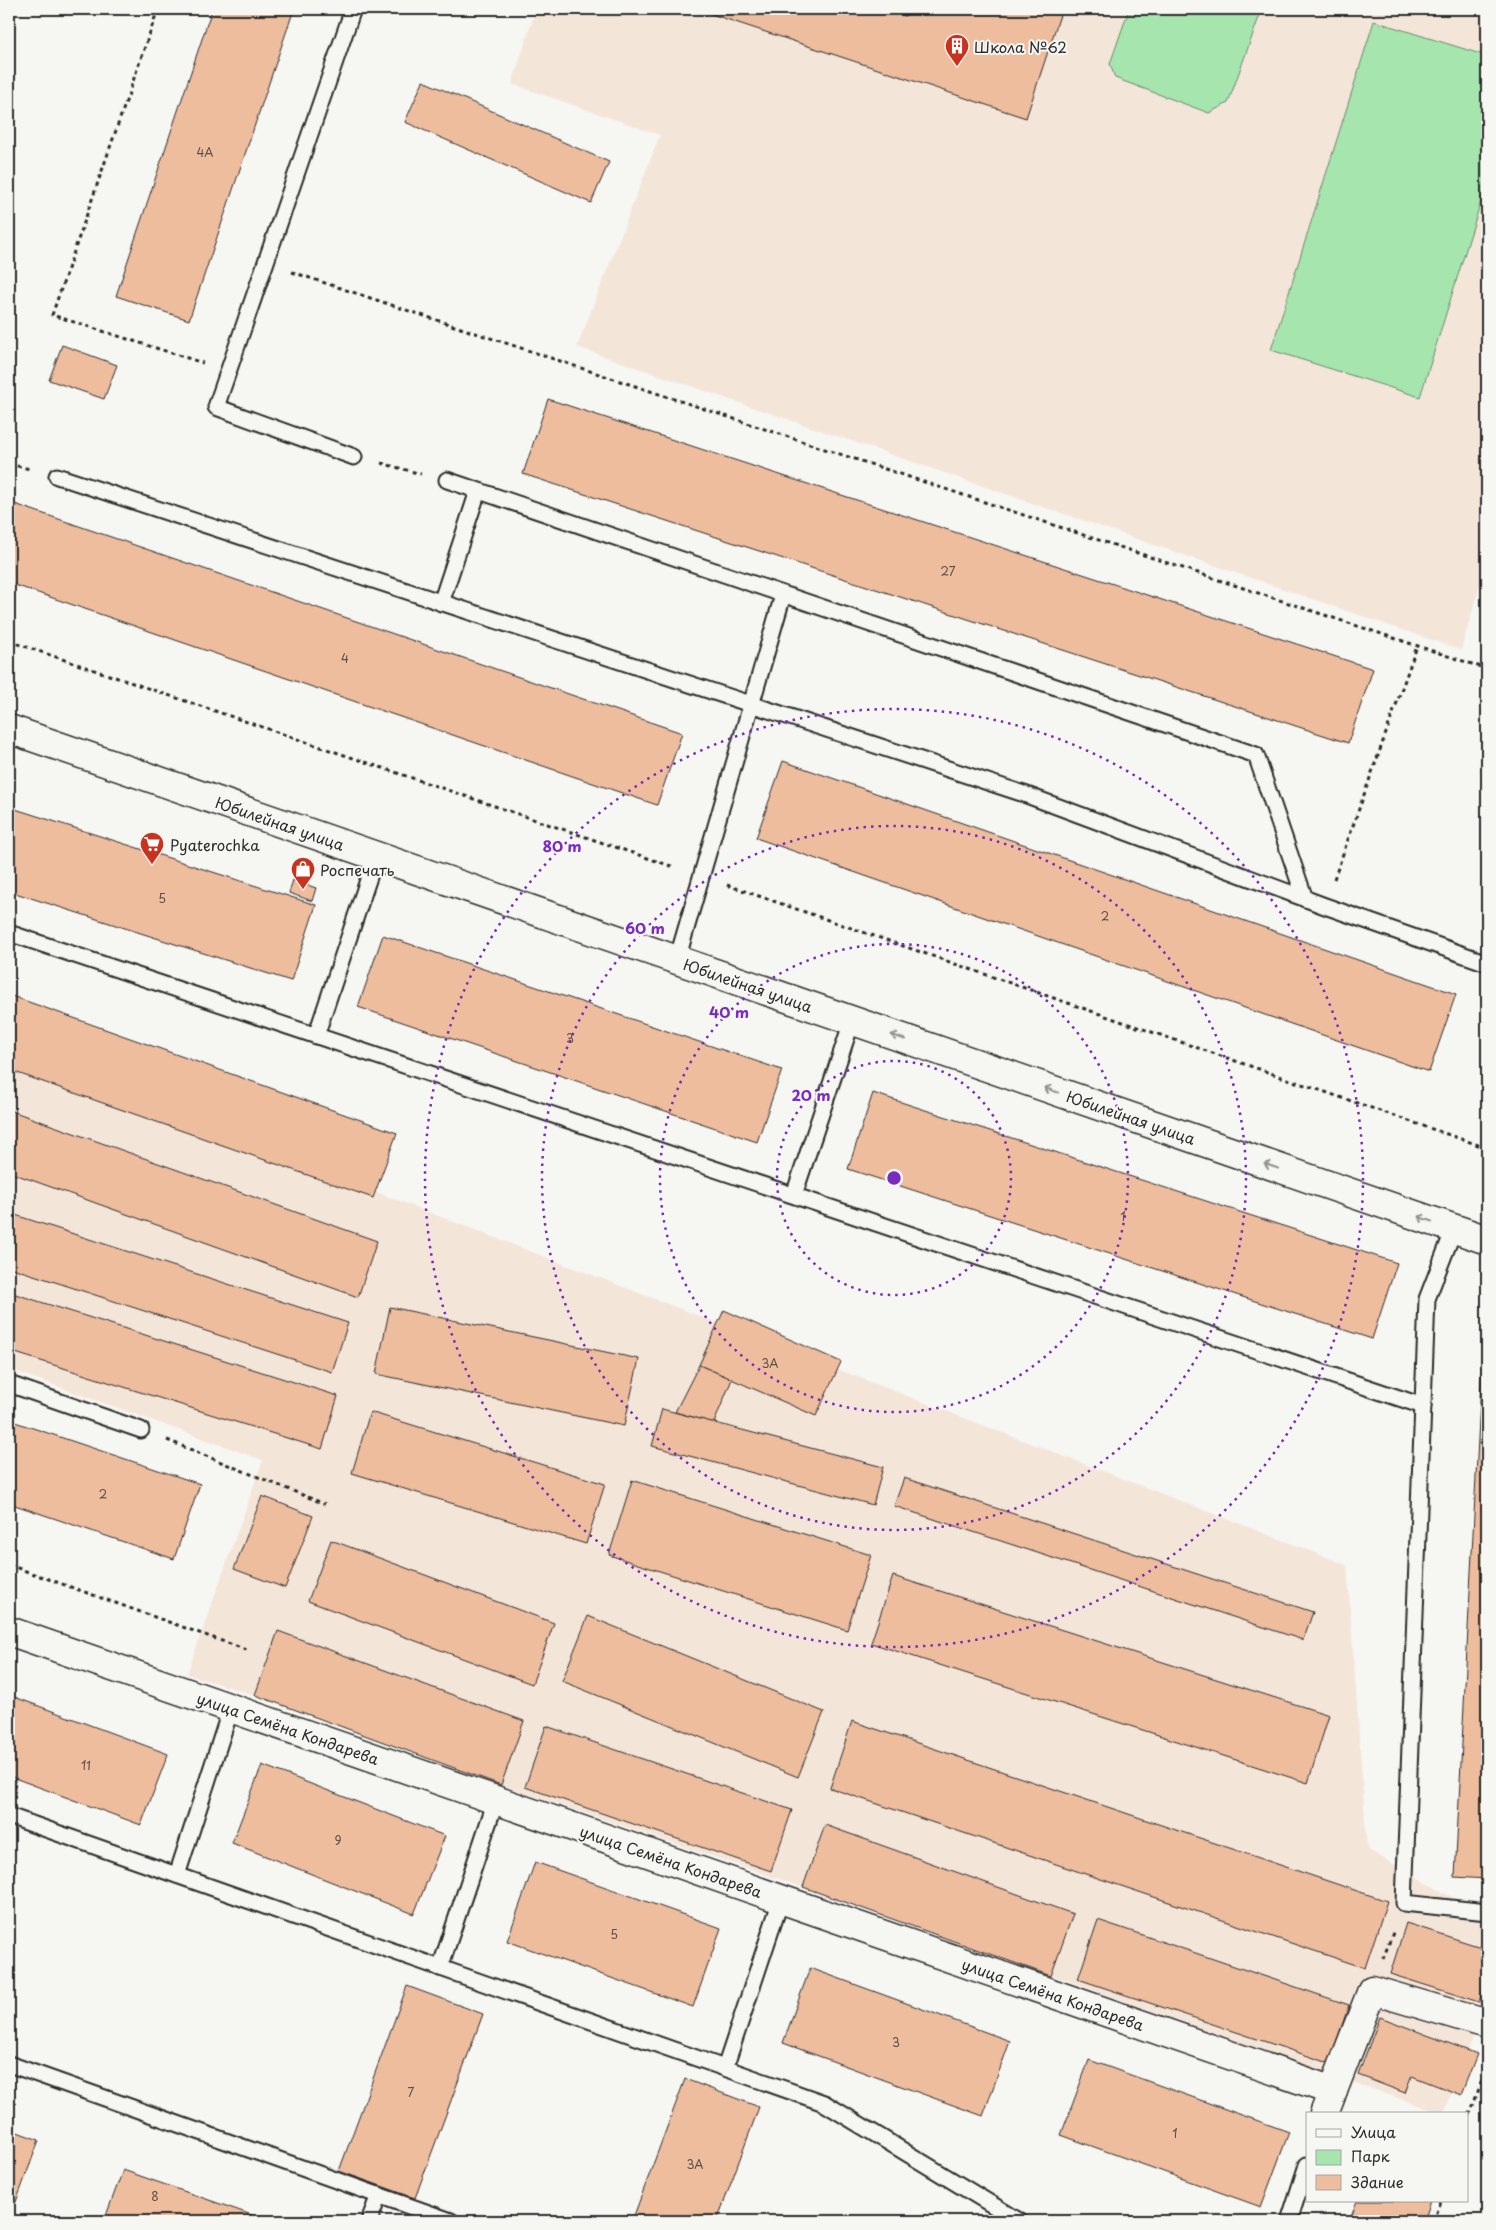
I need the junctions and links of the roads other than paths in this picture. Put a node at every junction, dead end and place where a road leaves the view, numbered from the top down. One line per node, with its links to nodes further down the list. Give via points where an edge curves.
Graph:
1 (353, 9): 2 (lane, via 216,407)
2 (354, 456)
3 (57, 476): 7 (lane)
4 (447, 480): 5 (lane)
5 (478, 491): 6 (lane); 7 (lane)
6 (783, 595): 8 (lane); 11 (lane, via 1256,755)
7 (441, 602): 8 (lane)
8 (751, 705): 11 (lane, via 1024,794); 13 (lane)
9 (9, 729): 10 (street, Юбилейная улица)
10 (376, 856): 13 (street, Юбилейная улица); 16 (lane)
11 (1305, 898): 14 (lane)
12 (9, 932): 16 (lane)
13 (677, 960): 15 (street, Юбилейная улица)
14 (1487, 963)
15 (852, 1021): 17 (lane); 18 (street, Юбилейная улица, one-way to 15)
16 (316, 1036): 17 (lane)
17 (794, 1195): 21 (lane)
18 (1454, 1229): 19 (street, Юбилейная улица); 21 (lane, via 1427,1299)
19 (1487, 1240)
20 (9, 1384): 22 (lane)
21 (1423, 1406): 29 (lane, via 1404,1903)
22 (140, 1430)
23 (9, 1631): 24 (street, улица Семёна Кондарева)
24 (231, 1708): 25 (street, улица Семёна Кондарева); 27 (lane)
25 (496, 1800): 28 (street, улица Семёна Кондарева); 30 (lane)
26 (9, 1816): 27 (lane)
27 (176, 1874): 30 (lane)
28 (781, 1900): 33 (lane); 34 (street, улица Семёна Кондарева)
29 (1487, 1912)
30 (440, 1968): 33 (lane)
31 (1487, 2024): 34 (street, улица Семёна Кондарева, via 1372,1990)
32 (9, 2064): 36 (lane)
33 (725, 2068): 39 (lane, via 824,2103)
34 (1329, 2102)
35 (1306, 2168): 40 (lane)
36 (379, 2196): 37 (lane); 38 (lane)
37 (369, 2221)
38 (451, 2221)
39 (1019, 2221)
40 (1289, 2221)

